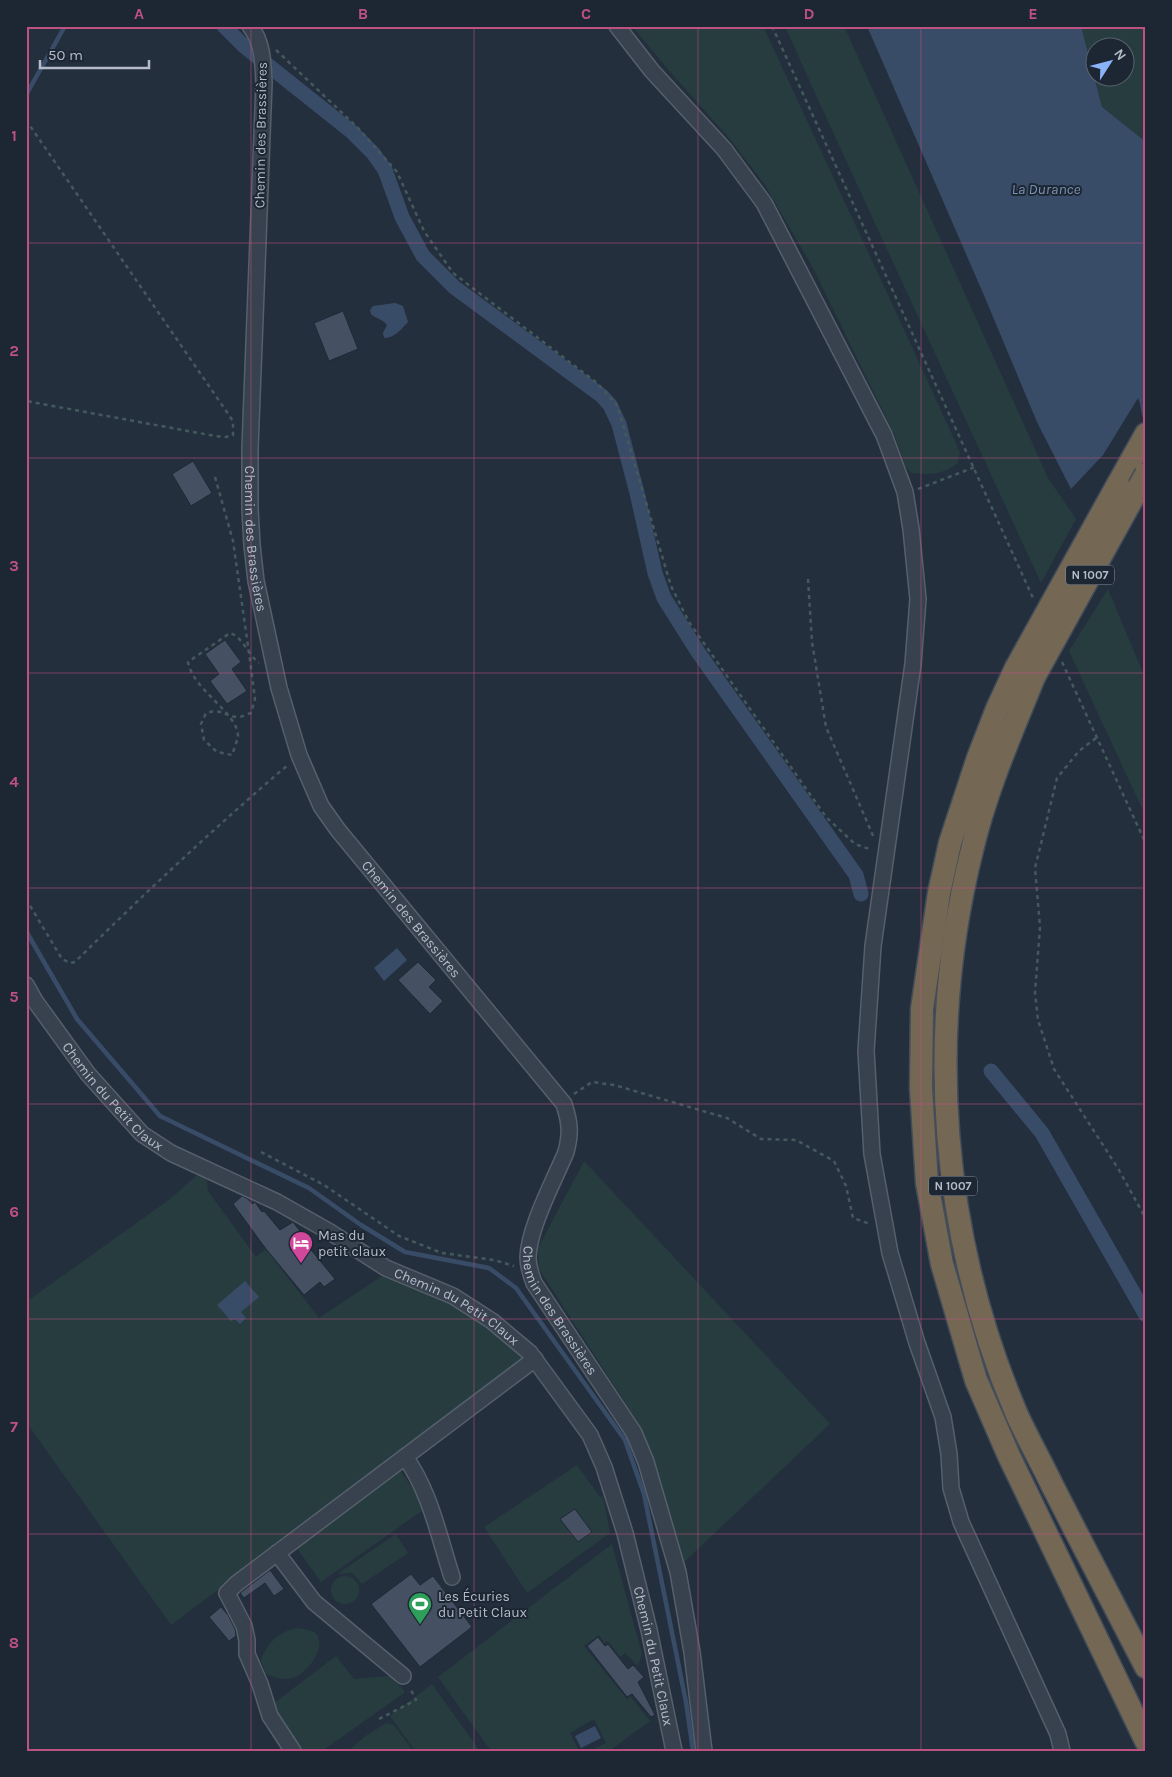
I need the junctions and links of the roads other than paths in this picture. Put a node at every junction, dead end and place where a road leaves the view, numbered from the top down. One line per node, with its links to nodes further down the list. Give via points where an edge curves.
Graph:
1 (617, 26): 17 (street, via 652,71 724,149 764,203 884,435 905,492 918,599 913,664 873,946 866,1051 872,1154 890,1253 943,1417 951,1488 961,1522 1058,1734)
2 (251, 28): 16 (street, Chemin des Brassières, via 262,60 250,509 256,581 276,672 299,755 322,806 338,830 564,1104 570,1121 570,1139 531,1238 530,1274 634,1433 646,1462 678,1572)
3 (1146, 434): 5 (highway, N 1007, bridge)
4 (1146, 474): 5 (highway, N 1007, bridge)
5 (1025, 673): 11 (highway, N 1007, via 971,850 952,950 945,1058 951,1170 969,1272 1005,1384 1022,1424); 13 (highway, N 1007, via 997,709 950,843 939,893 922,1009 921,1088 927,1183 942,1264 976,1380 1009,1456)
6 (26, 985): 7 (street, Chemin du Petit Claux, via 88,1074 142,1134 172,1153 277,1202 386,1268 453,1296 492,1321)
7 (535, 1359): 8 (street); 15 (street, Chemin du Petit Claux, via 590,1435 604,1467 642,1601)
8 (405, 1456): 9 (street); 10 (street, via 427,1498)
9 (277, 1553): 12 (street, via 314,1602); 14 (street, via 227,1593 244,1626 247,1654 270,1716)
10 (452, 1577)
11 (1146, 1667)
12 (403, 1676)
13 (1146, 1741)
14 (293, 1751)
15 (674, 1751)
16 (704, 1751)
17 (1062, 1751)

